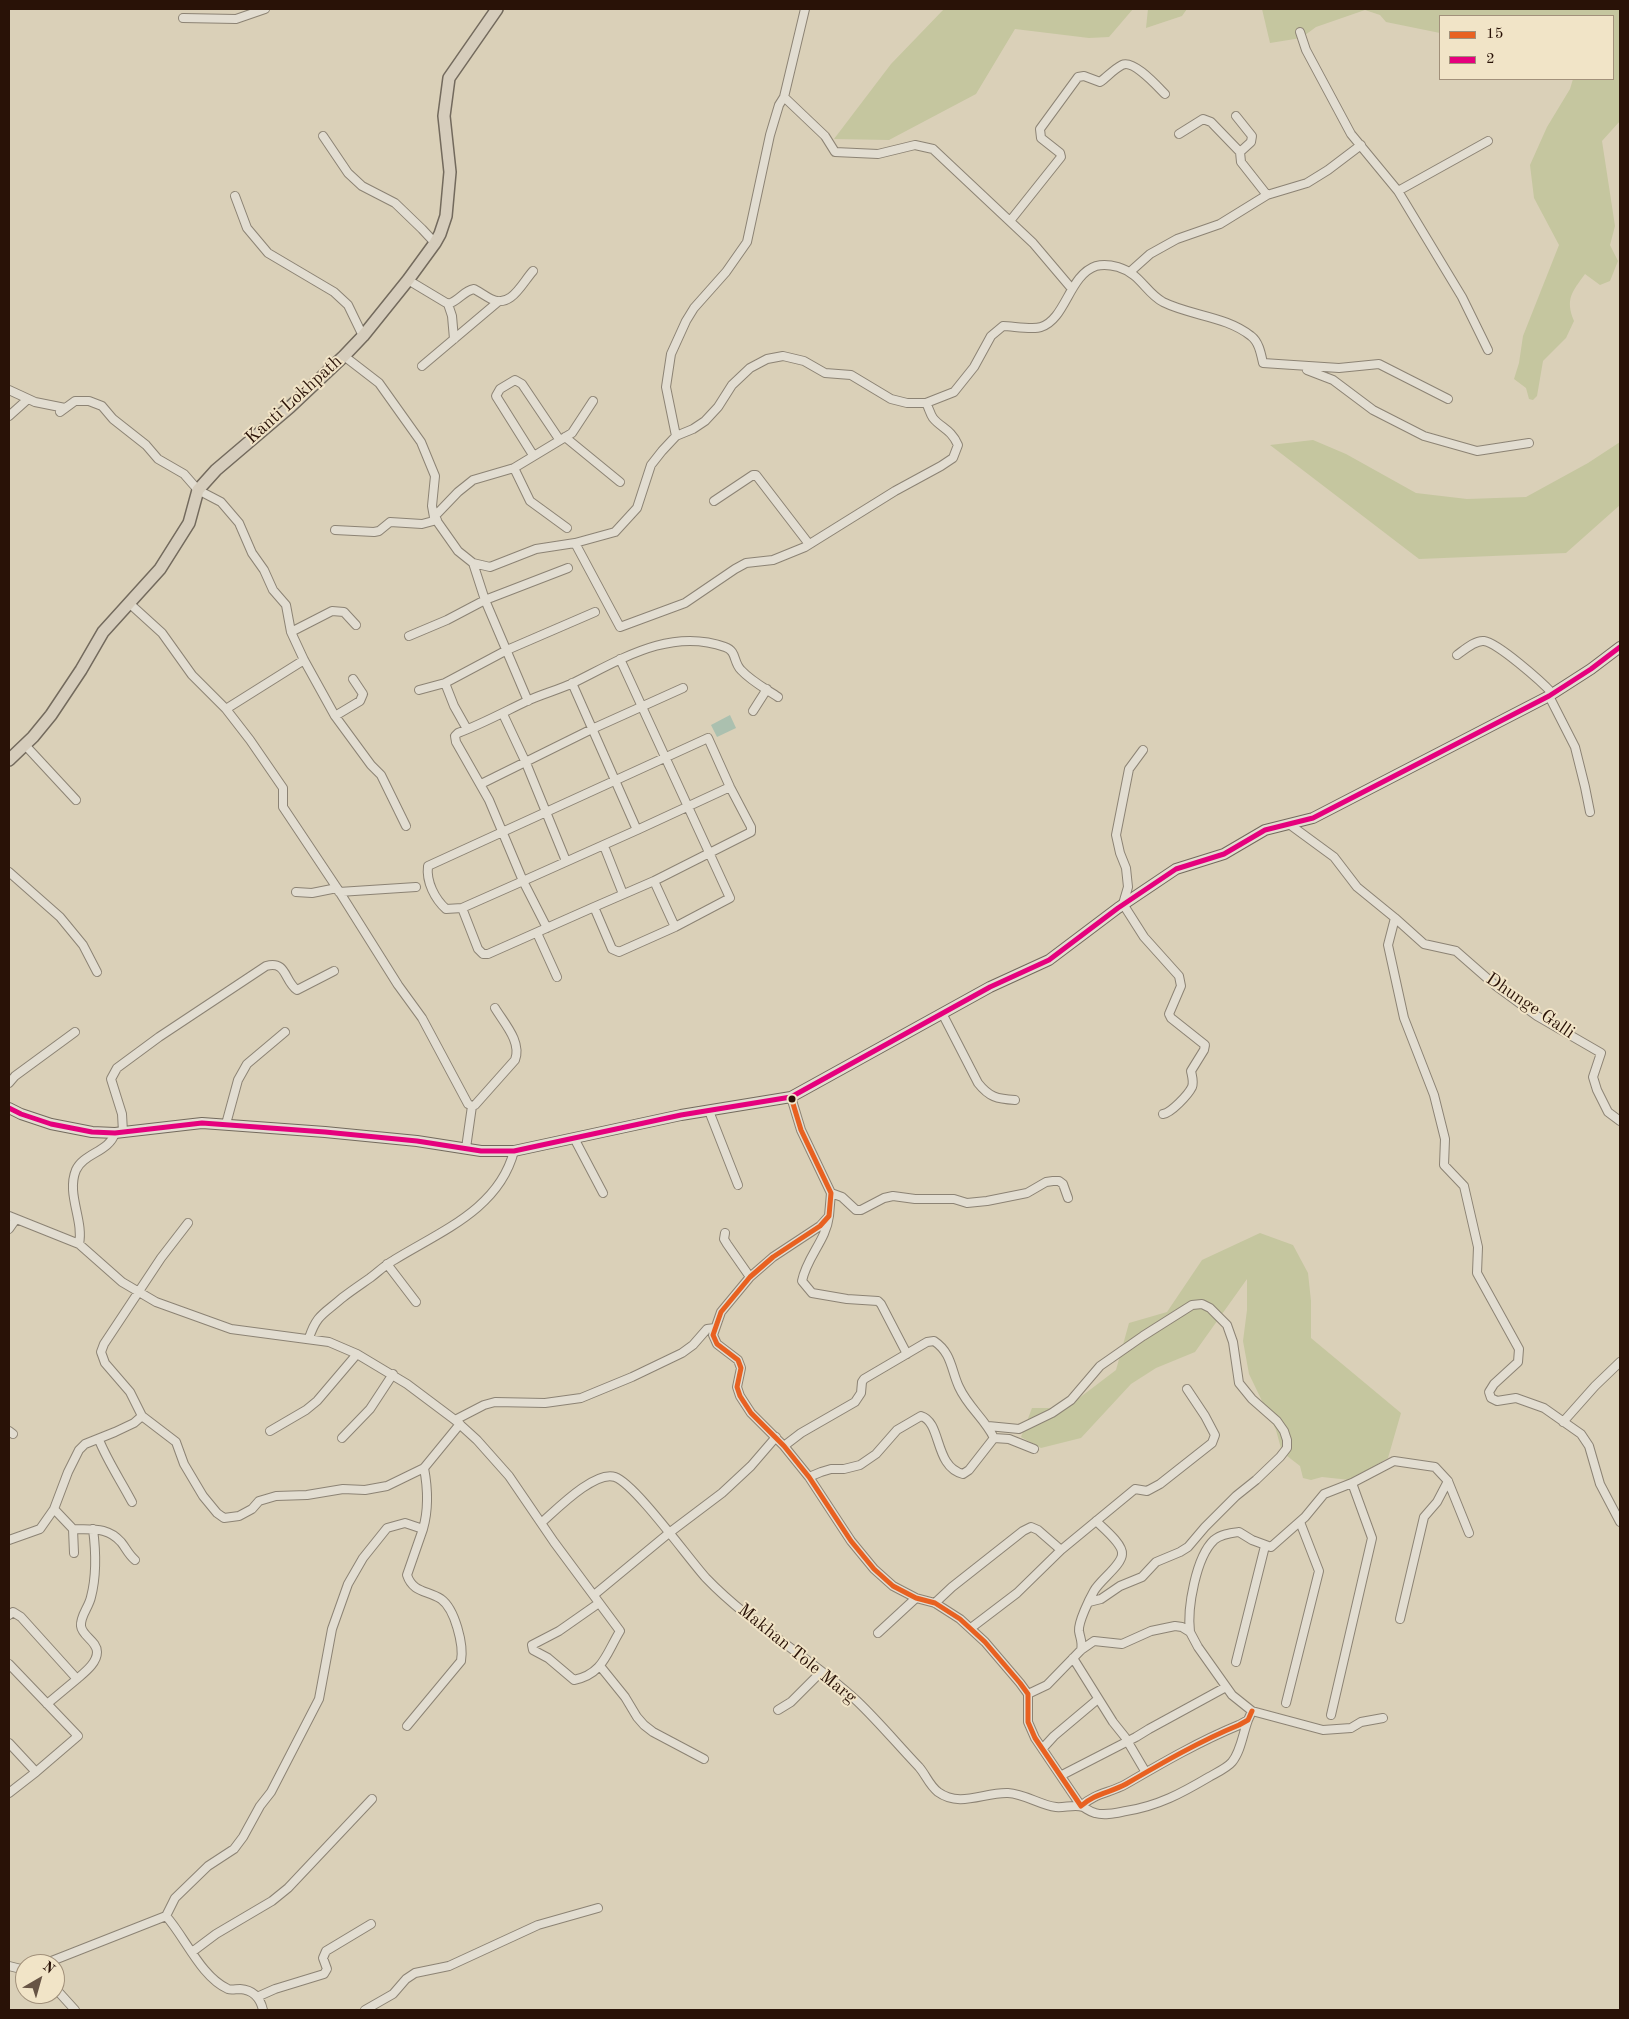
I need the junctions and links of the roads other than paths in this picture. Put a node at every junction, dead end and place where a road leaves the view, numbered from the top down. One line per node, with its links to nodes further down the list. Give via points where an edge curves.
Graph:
1 (265, 9): 4 (street, via 236,19)
2 (498, 9): 18 (main road, Kanti Lokhpath, via 449,78 444,116 450,172 446,216)
3 (805, 9): 7 (street)
4 (183, 18)
5 (1300, 32): 12 (street, via 1306,50)
6 (1165, 94): 17 (street, via 1128,63 1122,64 1100,82 1078,77 1040,129 1041,138 1060,152 1061,157)
7 (784, 97): 17 (street, via 825,136 835,152 878,154 915,145 933,149); 37 (street, via 770,135 747,242 694,308 672,354 666,387)
8 (1236, 116): 13 (street, via 1252,136 1251,142)
9 (1179, 134): 13 (street, via 1203,119 1211,122)
10 (323, 136): 18 (street, via 348,173 362,186 395,204)
11 (1488, 141): 14 (street)
12 (1360, 145): 14 (street); 15 (street, via 1307,183)
13 (1240, 152): 15 (street, via 1241,162)
14 (1398, 191): 27 (street, via 1462,297)
15 (1267, 195): 20 (street, via 1220,224 1177,239 1150,254)
16 (235, 196): 25 (street, via 247,228 268,253 334,292 348,305)
17 (1010, 221): 22 (street)
18 (435, 243): 21 (main road, Kanti Lokhpath)
19 (532, 271): 23 (street, via 512,298)
20 (1131, 271): 22 (street, via 1112,265 1097,266 1087,270); 30 (street, via 1161,301 1233,324 1250,335 1260,348 1263,363)
21 (408, 280): 24 (street); 25 (main road, Kanti Lokhpath)
22 (1072, 289): 35 (street, via 1052,320 1040,328 1003,326 992,336 974,367 954,392)
23 (499, 301): 24 (street, via 474,289); 26 (street)
24 (448, 304): 26 (street)
25 (363, 336): 28 (main road, Kanti Lokhpath)
26 (454, 339): 29 (street)
27 (1488, 350)
28 (344, 356): 43 (main road, Kanti Lokhpath, via 216,470); 45 (street, via 379,383 421,442 435,476 432,499)
29 (422, 366)
30 (1298, 366): 33 (street, via 1339,368 1379,364); 39 (street, via 1333,380 1373,410 1424,436 1477,451)
31 (9, 390): 32 (street)
32 (28, 399): 36 (street); 43 (street, via 62,410 75,401 90,401 102,406 112,419 146,445 158,459 184,474)
33 (1448, 399)
34 (593, 401): 38 (street, via 572,433)
35 (926, 404): 37 (street, via 891,400 851,375 825,373 783,356 767,359 750,368 732,385 705,421); 49 (street, via 933,417 956,440 958,445 953,458)
36 (9, 416)
37 (676, 436): 48 (street, via 651,465 637,508 615,532)
38 (562, 438): 40 (street); 40 (street, via 522,384 515,380 500,388 496,396); 42 (street)
39 (1529, 443)
40 (533, 455): 41 (street)
41 (514, 468): 45 (street, via 473,480); 46 (street, via 530,501)
42 (620, 482)
43 (198, 490): 53 (main road, Kanti Lokhpath, via 189,523 173,551); 56 (street, via 221,502 239,523 273,590 286,605)
44 (714, 501): 49 (street, via 756,475)
45 (436, 518): 47 (street, via 422,524 390,522 374,532); 50 (street, via 458,551)
46 (567, 528)
47 (334, 530)
48 (574, 543): 49 (street, via 620,627 685,604 746,563 773,560); 50 (street, via 536,549 490,567)
49 (809, 544)
50 (473, 563): 52 (street)
51 (568, 568): 52 (street)
52 (485, 600): 57 (street); 59 (street)
53 (129, 603): 73 (street, via 162,633 192,675); 79 (main road, Kanti Lokhpath, via 103,632 56,708)
54 (595, 612): 59 (street)
55 (356, 625): 56 (street, via 344,612 332,611)
56 (291, 632): 62 (street)
57 (409, 636)
58 (1620, 647): 69 (main road)
59 (506, 650): 64 (street); 71 (street)
60 (1457, 655): 69 (street, via 1472,644 1483,641 1494,645 1543,683)
61 (620, 659): 65 (street); 67 (street, via 676,641 713,644 731,650 742,671); 72 (street)
62 (304, 660): 73 (street); 76 (street)
63 (353, 679): 76 (street, via 362,698)
64 (445, 683): 68 (street); 78 (street)
65 (572, 683): 71 (street); 77 (street)
66 (683, 688): 72 (street)
67 (766, 689): 70 (street); 74 (street)
68 (420, 690)
69 (1551, 694): 90 (street, via 1574,747); 91 (main road, via 1314,818)
70 (778, 697)
71 (528, 700): 75 (street)
72 (643, 706): 77 (street); 81 (street)
73 (226, 709): 102 (street, via 283,788 283,807)
74 (753, 711)
75 (503, 714): 78 (street); 83 (street)
76 (335, 716): 92 (street, via 381,775)
77 (592, 729): 83 (street); 84 (street)
78 (467, 730): 85 (street, via 455,736 456,742)
79 (25, 745): 82 (main road, Kanti Lokhpath); 87 (street)
80 (1143, 750): 105 (street, via 1129,768 1116,836 1128,887)
81 (666, 757): 84 (street); 86 (street, via 708,738); 88 (street)
82 (9, 760)
83 (526, 763): 85 (street); 89 (street)
84 (615, 780): 89 (street); 93 (street)
85 (481, 784): 94 (street)
86 (730, 787): 88 (street); 96 (street, via 751,832)
87 (76, 800)
88 (689, 805): 93 (street); 96 (street)
89 (546, 810): 94 (street); 97 (street)
90 (1590, 812)
91 (1289, 824): 105 (main road, via 1266,830 1224,854 1176,869); 108 (street, via 1334,857 1357,887)
92 (406, 826)
93 (637, 830): 95 (street)
94 (502, 832): 99 (street); 107 (street, via 428,866 432,889 442,906 446,909)
95 (604, 846): 97 (street); 104 (street)
96 (710, 854): 100 (street); 109 (street, via 730,898)
97 (566, 862): 99 (street)
98 (9, 872): 113 (street, via 60,917 83,945)
99 (523, 881): 107 (street); 110 (street)
100 (654, 881): 104 (street); 109 (street)
101 (416, 887): 102 (street)
102 (338, 890): 103 (street); 122 (street, via 422,1018)
103 (296, 892)
104 (623, 894): 106 (street)
105 (1123, 904): 116 (main road, via 1049,960); 125 (street, via 1144,938 1178,976 1181,986 1169,1014 1171,1018 1205,1045 1191,1071 1192,1088 1169,1113)
106 (594, 907): 109 (street, via 616,952); 110 (street)
107 (462, 908): 111 (street, via 483,954)
108 (1395, 918): 126 (street, Dhunge Galli, via 1424,944 1456,952 1537,1016 1601,1053 1593,1077 1608,1112); 155 (street, via 1388,945 1404,1018 1434,1095 1445,1139 1444,1165 1464,1186 1478,1247 1477,1273 1519,1349 1518,1362 1494,1384 1489,1392 1491,1398 1497,1401 1516,1398 1544,1408)
109 (674, 927)
110 (547, 928): 111 (street)
111 (537, 933): 114 (street)
112 (334, 971): 128 (street, via 297,990 281,967 266,966 117,1068 111,1079 122,1114)
113 (97, 972)
114 (557, 977)
115 (495, 1008): 122 (street, via 518,1052 515,1060)
116 (942, 1013): 120 (main road); 121 (street, via 986,1093)
117 (75, 1032): 119 (street)
118 (285, 1032): 127 (street, via 247,1064 238,1080)
119 (9, 1083)
120 (791, 1097): 124 (main road); 134 (street, via 801,1130)
121 (1015, 1100)
122 (472, 1106): 130 (street)
123 (9, 1108): 128 (main road, via 51,1124 92,1132)
124 (709, 1111): 129 (main road); 132 (street)
125 (1163, 1114)
126 (1620, 1121)
127 (226, 1124): 128 (main road, via 202,1123); 130 (main road)
128 (119, 1133): 141 (street, via 83,1160 75,1173 73,1182 81,1237)
129 (574, 1138): 131 (main road); 133 (street)
130 (466, 1148): 131 (main road)
131 (514, 1151): 142 (street, via 502,1181 486,1200 446,1231)
132 (738, 1185)
133 (603, 1193)
134 (831, 1193): 135 (street, via 861,1210 893,1196 954,1199 967,1203 1027,1193 1046,1182 1059,1181); 136 (street)
135 (1068, 1198)
136 (829, 1216): 143 (street); 149 (street, via 827,1229 805,1266 802,1281 812,1294 878,1301)
137 (13, 1218): 139 (street); 141 (street)
138 (188, 1223): 144 (street)
139 (9, 1229)
140 (725, 1233): 143 (street, via 724,1239)
141 (79, 1244): 144 (street, via 122,1282)
142 (387, 1264): 145 (street); 147 (street, via 320,1315)
143 (750, 1277): 146 (street, via 721,1312)
144 (140, 1293): 147 (street, via 231,1329); 153 (street, via 101,1352 105,1363 130,1392)
145 (416, 1302)
146 (715, 1328): 154 (street, via 707,1328 682,1353 596,1393 545,1403 495,1402 484,1405); 158 (street, via 713,1335 717,1344 738,1360 741,1368 736,1387 740,1396 751,1413)
147 (309, 1338): 148 (street, via 329,1342)
148 (356, 1354): 151 (street); 157 (street, via 317,1401)
149 (907, 1354): 156 (street, via 927,1342 938,1344 947,1353 958,1386 971,1408); 162 (street, via 864,1379 862,1393 855,1402)
150 (1620, 1362): 155 (street)
151 (393, 1374): 154 (street); 159 (street, via 370,1409)
152 (1187, 1389): 170 (street, via 1215,1435 1212,1442 1160,1484 1147,1491 1135,1489)
153 (142, 1416): 161 (street); 164 (street, via 176,1442 184,1464 203,1496 224,1518 239,1516 259,1502 276,1496 388,1486)
154 (458, 1422): 164 (street); 173 (street, via 509,1476)
155 (1563, 1422): 172 (street, via 1590,1446 1600,1484)
156 (988, 1426): 160 (street); 187 (street, via 1018,1429 1052,1413 1071,1400 1100,1366 1192,1305 1202,1304 1210,1308 1227,1326 1233,1342 1239,1383 1277,1421 1284,1431 1287,1448 1188,1546 1156,1562 1142,1577 1101,1599)
157 (270, 1431)
158 (776, 1437): 162 (street); 177 (street, via 722,1493)
159 (342, 1438)
160 (994, 1438): 163 (street, via 1009,1439); 165 (street, via 969,1470 958,1473 946,1462 930,1424 921,1416 897,1430 876,1454 860,1465 831,1469)
161 (99, 1440): 168 (street); 169 (street, via 92,1440 79,1450)
162 (784, 1446): 165 (street)
163 (1034, 1449)
164 (424, 1468): 176 (street, via 428,1500)
165 (809, 1477): 185 (street, via 850,1541 874,1569 893,1586)
166 (1448, 1481): 167 (street, via 1435,1467 1394,1461); 178 (street); 190 (street, via 1424,1517)
167 (1352, 1483): 171 (street, via 1324,1494); 208 (street, via 1372,1538)
168 (132, 1502)
169 (54, 1509): 174 (street); 179 (street, via 40,1529)
170 (1096, 1521): 181 (street); 187 (street, via 1121,1546 1122,1554)
171 (1300, 1522): 180 (street, via 1271,1547); 204 (street, via 1319,1571)
172 (1620, 1522)
173 (541, 1523): 177 (street, Makhan Tole Marg, via 588,1485 606,1476 618,1478 628,1486); 184 (street)
174 (72, 1529): 175 (street); 182 (street)
175 (93, 1529): 183 (street, via 104,1529 116,1536); 200 (street, via 96,1578 81,1629 97,1653 91,1666)
176 (423, 1529): 211 (street, via 407,1575 414,1587 446,1603 456,1623 463,1651 461,1661); 223 (street, via 405,1523 387,1528 363,1558 348,1584 332,1629 319,1699 272,1792 234,1849 208,1866 175,1898)
177 (669, 1533): 184 (street); 199 (street, Makhan Tole Marg, via 722,1594)
178 (1469, 1533)
179 (9, 1540)
180 (1264, 1546): 192 (street, via 1239,1532 1214,1540 1202,1558 1191,1600); 196 (street)
181 (1061, 1550): 188 (street, via 1031,1527 952,1587); 191 (street, via 1017,1593)
182 (74, 1554)
183 (136, 1560)
184 (594, 1595): 186 (street)
185 (916, 1598): 188 (street); 193 (street)
186 (598, 1602): 198 (street, via 620,1631); 198 (street, via 532,1646 574,1680 594,1673)
187 (1088, 1602): 194 (street, via 1079,1631 1083,1644)
188 (935, 1604): 191 (street)
189 (9, 1615): 200 (street, via 13,1612 21,1617)
190 (1400, 1619)
191 (970, 1628): 202 (street, via 1007,1666)
192 (1190, 1632): 194 (street, via 1176,1626 1122,1644 1094,1641); 201 (street)
193 (878, 1633)
194 (1081, 1650): 195 (street)
195 (1073, 1658): 202 (street, via 1047,1685); 203 (street)
196 (1236, 1662)
197 (9, 1664): 205 (street)
198 (600, 1666): 215 (street, via 644,1725)
199 (822, 1672): 206 (street); 221 (street, Makhan Tole Marg, via 891,1734 941,1794 954,1799 969,1799 1011,1793 1057,1807)
200 (77, 1679): 205 (street)
201 (1226, 1687): 207 (street); 212 (street)
202 (1028, 1694): 214 (street, via 1028,1722)
203 (1098, 1699): 212 (street); 214 (street)
204 (1286, 1703)
205 (47, 1704): 217 (street, via 78,1736)
206 (778, 1710)
207 (1252, 1711): 209 (street, via 1323,1730 1352,1728 1361,1722); 210 (street, Makhan Tole Marg)
208 (1331, 1715)
209 (1383, 1718)
210 (1248, 1720): 216 (street); 221 (street, Makhan Tole Marg, via 1236,1756 1230,1764 1181,1794 1114,1814 1096,1814)
211 (406, 1726)
212 (1127, 1741): 216 (street); 218 (street)
213 (9, 1743): 217 (street)
214 (1043, 1748): 218 (street)
215 (704, 1760)
216 (1145, 1771): 221 (street, via 1104,1794 1090,1797)
217 (36, 1772): 219 (street)
218 (1062, 1775): 221 (street)
219 (9, 1793)
220 (372, 1799): 225 (street, via 288,1888)
221 (1081, 1806)
222 (598, 1908): 231 (street, via 538,1925 450,1966 415,1973 393,1994)
223 (166, 1916): 225 (street); 226 (street)
224 (371, 1924): 227 (street, via 326,1951 323,1958 327,1969 324,1974)
225 (192, 1952): 227 (street, via 205,1969 229,1989 246,1990)
226 (65, 1956)
227 (257, 1997): 230 (street)
228 (65, 1998): 229 (street)
229 (76, 2010)
230 (263, 2010)
231 (365, 2010)

